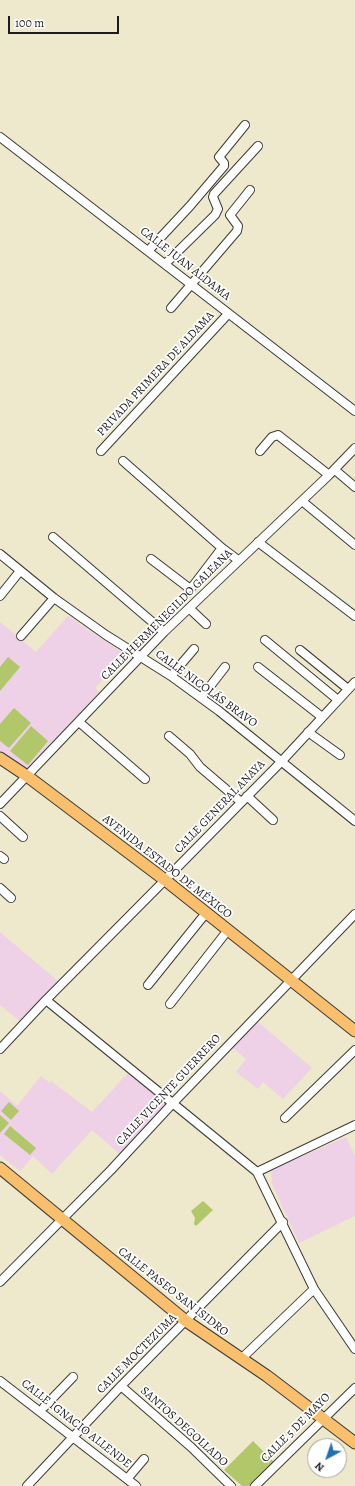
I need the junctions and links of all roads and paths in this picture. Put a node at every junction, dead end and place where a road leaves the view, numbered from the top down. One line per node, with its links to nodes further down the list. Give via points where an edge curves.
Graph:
1 (245, 125): 5 (street, via 219,156 224,166)
2 (0, 137): 5 (street, CALLE JUAN ALDAMA)
3 (258, 146): 6 (street, via 214,194 218,209 215,215)
4 (250, 190): 7 (street, via 230,215 238,226 237,231)
5 (148, 251): 6 (street, CALLE JUAN ALDAMA)
6 (165, 264): 7 (street, CALLE JUAN ALDAMA)
7 (192, 284): 8 (street); 9 (street, CALLE JUAN ALDAMA)
8 (171, 308)
9 (228, 314): 10 (street, CALLE JUAN ALDAMA); 12 (street, PRIVADA PRIMERA DE ALDAMA)
10 (355, 411)
11 (355, 448): 15 (street, CALLE HERMENEGILDO GALEANA)
12 (101, 450)
13 (260, 451): 15 (street, via 272,437 278,435)
14 (123, 461): 21 (street)
15 (332, 472): 16 (street); 17 (street, CALLE HERMENEGILDO GALEANA)
16 (355, 487)
17 (302, 501): 19 (street, CALLE HERMENEGILDO GALEANA); 20 (street)
18 (52, 537): 31 (street)
19 (258, 542): 24 (street, CALLE HERMENEGILDO GALEANA); 29 (street)
20 (355, 545)
21 (222, 548): 23 (street, via 189,588); 24 (street)
22 (0, 554): 25 (street, CALLE NICOLÁS BRAVO)
23 (152, 559)
24 (238, 560): 28 (street, CALLE HERMENEGILDO GALEANA)
25 (20, 571): 26 (street); 27 (street, CALLE NICOLÁS BRAVO)
26 (0, 596)
27 (54, 598): 32 (street); 36 (street, CALLE NICOLÁS BRAVO)
28 (189, 608): 30 (street); 31 (street, CALLE HERMENEGILDO GALEANA)
29 (355, 616)
30 (206, 624)
31 (164, 632): 36 (street, CALLE HERMENEGILDO GALEANA)
32 (21, 636)
33 (265, 640): 43 (street)
34 (194, 649): 39 (street)
35 (300, 650): 41 (street)
36 (140, 656): 39 (street, CALLE NICOLÁS BRAVO); 45 (street, CALLE HERMENEGILDO GALEANA)
37 (225, 667): 42 (street)
38 (258, 667): 44 (street)
39 (171, 676): 42 (street, CALLE NICOLÁS BRAVO)
40 (355, 682): 41 (street, CALLE GENERAL ANAYA)
41 (348, 690): 43 (street, CALLE GENERAL ANAYA)
42 (200, 698): 50 (street, CALLE NICOLÁS BRAVO)
43 (338, 700): 44 (street, CALLE GENERAL ANAYA)
44 (322, 717): 46 (street, CALLE GENERAL ANAYA)
45 (79, 722): 51 (street, CALLE HERMENEGILDO GALEANA); 52 (street)
46 (308, 732): 48 (street); 50 (street, CALLE GENERAL ANAYA)
47 (169, 736): 54 (street)
48 (340, 755)
49 (0, 758): 51 (main road)
50 (282, 762): 53 (street, CALLE GENERAL ANAYA); 58 (street, CALLE NICOLÁS BRAVO)
51 (27, 776): 55 (street, CALLE HERMENEGILDO GALEANA); 60 (main road, AVENIDA ESTADO DE MÉXICO)
52 (146, 779)
53 (247, 796): 54 (street, CALLE GENERAL ANAYA); 57 (street)
54 (241, 802): 60 (street, CALLE GENERAL ANAYA)
55 (0, 804)
56 (0, 816): 59 (street)
57 (273, 820)
58 (355, 821)
59 (23, 837)
60 (165, 880): 63 (main road, AVENIDA ESTADO DE MÉXICO); 68 (street, CALLE GENERAL ANAYA)
61 (0, 888): 62 (street)
62 (10, 898)
63 (206, 913): 65 (main road, AVENIDA ESTADO DE MÉXICO); 67 (street)
64 (355, 914): 66 (street, CALLE VICENTE GUERRERO)
65 (228, 930): 66 (main road, AVENIDA ESTADO DE MÉXICO); 69 (street)
66 (291, 979): 70 (main road); 73 (street, CALLE VICENTE GUERRERO)
67 (148, 985)
68 (46, 1000): 71 (street, CALLE GENERAL ANAYA); 73 (street)
69 (170, 1004)
70 (355, 1031)
71 (0, 1049)
72 (355, 1050): 74 (street)
73 (173, 1103): 77 (street); 78 (street, CALLE VICENTE GUERRERO)
74 (285, 1118)
75 (355, 1125): 77 (street)
76 (0, 1168): 78 (main road, CALLE PASEO SAN ISIDRO)
77 (257, 1172): 79 (street)
78 (62, 1219): 80 (street, CALLE VICENTE GUERRERO); 82 (main road, CALLE PASEO SAN ISIDRO)
79 (283, 1222): 81 (street); 82 (street, CALLE MOCTEZUMA)
80 (0, 1282)
81 (314, 1289): 83 (street); 84 (street)
82 (186, 1321): 84 (main road, CALLE PASEO SAN ISIDRO); 87 (street, CALLE MOCTEZUMA)
83 (355, 1349)
84 (241, 1359): 90 (main road, CALLE PASEO SAN ISIDRO)
85 (72, 1377): 89 (street)
86 (0, 1381): 91 (street, CALLE IGNACIO ALLENDE)
87 (121, 1386): 91 (street, CALLE MOCTEZUMA); 97 (street, SANTOS DEGOLLADO, via 191,1447)
88 (355, 1388): 90 (street, CALLE 5 DE MAYO)
89 (44, 1407)
90 (323, 1418): 92 (main road, CALLE PASEO SAN ISIDRO); 98 (street, CALLE 5 DE MAYO)
91 (72, 1437): 94 (street, CALLE IGNACIO ALLENDE); 95 (street, CALLE MOCTEZUMA)
92 (355, 1443)
93 (144, 1459): 94 (street)
94 (127, 1479): 96 (street, CALLE IGNACIO ALLENDE)
95 (27, 1486)
96 (136, 1486)
97 (230, 1486)
98 (255, 1486)

